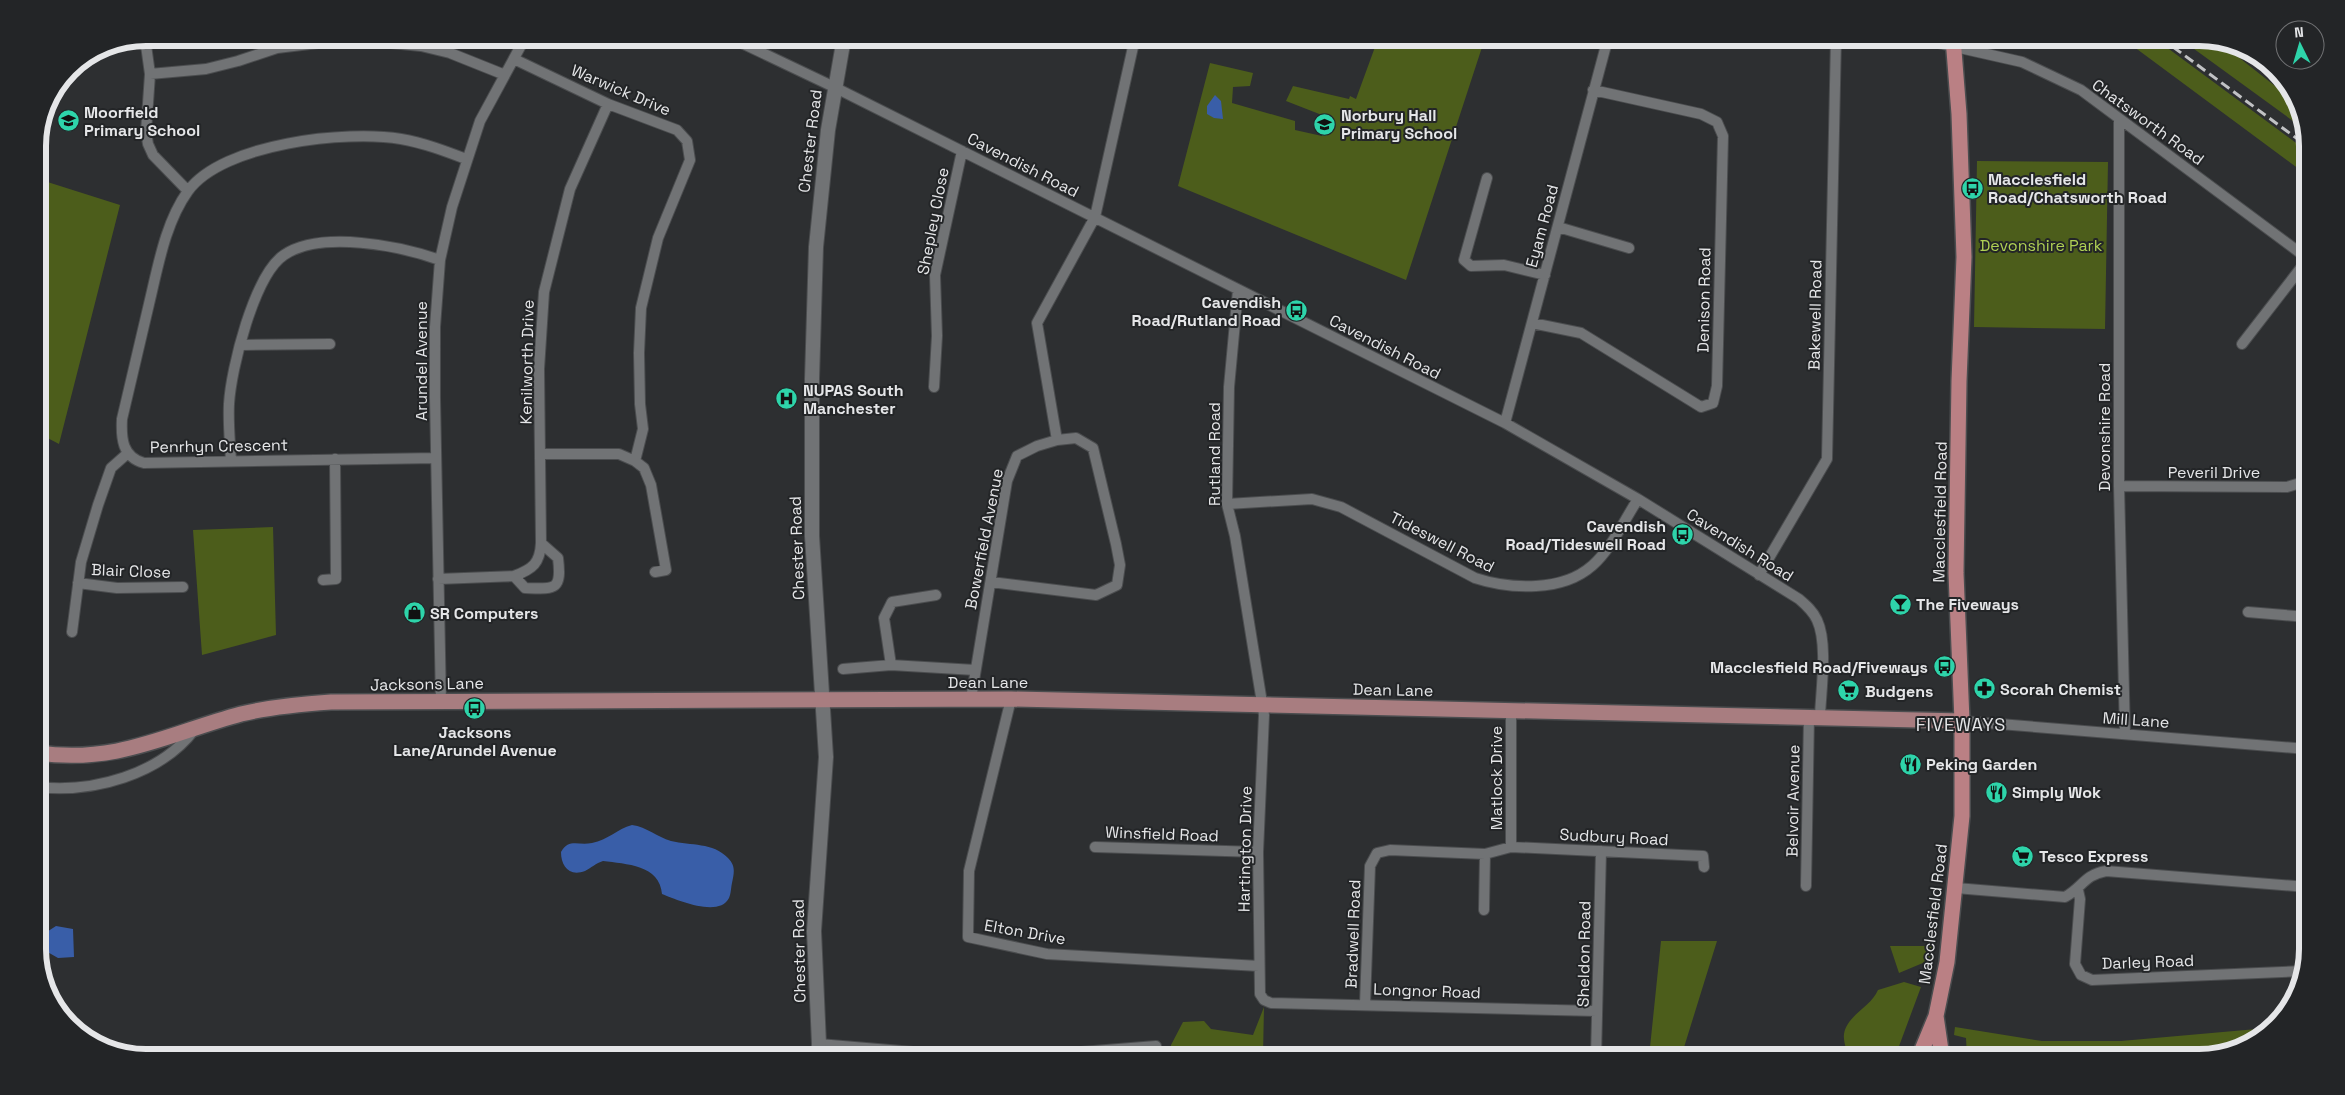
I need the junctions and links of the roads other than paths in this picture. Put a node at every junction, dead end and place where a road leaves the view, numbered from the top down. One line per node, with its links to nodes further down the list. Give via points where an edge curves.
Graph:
1 (146, 46): 13 (street)
2 (293, 46): 13 (street, via 206,69)
3 (421, 46): 14 (street, via 450,53)
4 (521, 46): 12 (street, Arundel Avenue)
5 (748, 46): 15 (street, Cavendish Road)
6 (842, 46): 15 (street, Chester Road)
7 (1133, 46): 23 (street)
8 (1606, 46): 16 (street, Eyam Road)
9 (1836, 46): 52 (street, Bakewell Road, via 1827,459)
10 (1954, 46): 73 (highway, Macclesfield Road, via 1964,257 1956,572)
11 (1970, 46): 18 (street, Chatsworth Road, via 2022,62 2080,90)
12 (514, 58): 14 (street, Arundel Avenue); 17 (street, Warwick Drive)
13 (150, 74): 22 (street, via 148,144 153,155)
14 (505, 75): 20 (street, Arundel Avenue, via 480,121)
15 (834, 87): 19 (street, Cavendish Road); 66 (street, Chester Road, via 816,247 812,379 812,536)
16 (1593, 90): 24 (street, Eyam Road); 31 (street, Denison Road, via 1701,114 1717,122 1723,136 1717,386 1713,403 1701,407 1580,333)
17 (608, 104): 39 (street, Kenilworth Drive, via 570,189 544,292 538,369); 43 (street, Warwick Drive, via 677,130 687,141 690,160 658,238 641,308 639,354 643,429)
18 (2119, 120): 26 (street, Chatsworth Road); 45 (street, Devonshire Road)
19 (962, 151): 23 (street, Cavendish Road); 35 (street, Shepley Close, via 935,275 937,336)
20 (466, 159): 22 (street, via 426,144 400,139 334,136 244,155 200,178); 27 (street, Arundel Avenue)
21 (1487, 178): 29 (street, via 1464,260 1471,266 1504,265)
22 (188, 191): 38 (street, Penrhyn Crescent, via 166,238 122,418 122,441)
23 (1095, 217): 30 (street, Cavendish Road); 37 (street, via 1037,323)
24 (1558, 227): 25 (street); 29 (street, Eyam Road)
25 (1628, 248)
26 (2299, 253)
27 (440, 260): 34 (street, via 412,250 328,243 305,246 285,254 273,264 257,290); 40 (street, Arundel Avenue, via 434,327)
28 (2299, 269): 33 (street)
29 (1545, 275): 31 (street, Eyam Road)
30 (1238, 290): 36 (street, Cavendish Road); 47 (street, Rutland Road, via 1229,387)
31 (1532, 323): 36 (street, Eyam Road)
32 (330, 344): 34 (street)
33 (2242, 344)
34 (242, 345): 42 (street, via 232,377 229,404)
35 (934, 387)
36 (1505, 423): 46 (street, Cavendish Road)
37 (1056, 440): 56 (street, Bowerfield Avenue, via 1017,456 1007,481); 56 (street, via 1076,438 1093,448 1120,565 1117,584 1096,596)
38 (128, 453): 42 (street, Penrhyn Crescent, via 144,463); 57 (street, via 111,468)
39 (541, 454): 43 (street, via 619,454); 48 (street, Kenilworth Drive)
40 (436, 458): 41 (street, Penrhyn Crescent); 54 (street, Arundel Avenue)
41 (335, 459): 42 (street, Penrhyn Crescent); 55 (street, via 336,579)
42 (231, 461)
43 (635, 461): 50 (street, via 644,468 652,485)
44 (2299, 483): 45 (street, Peveril Drive, via 2287,487)
45 (2119, 486): 75 (street, Devonshire Road)
46 (1638, 498): 47 (street, Tideswell Road, via 1592,568 1564,583 1530,586 1492,584 1476,578 1341,507 1312,499); 52 (street, Cavendish Road)
47 (1227, 504): 70 (street, Rutland Road)
48 (541, 543): 53 (street, Kenilworth Drive, via 540,558 530,570); 53 (street, via 558,558 560,581 556,587 525,588)
49 (677, 569): 50 (street)
50 (666, 570): 51 (street)
51 (656, 572)
52 (1759, 575): 72 (street, Cavendish Road, via 1799,599 1818,621 1822,643)
53 (514, 576): 54 (street, Kenilworth Drive)
54 (438, 579): 69 (street, Arundel Avenue)
55 (323, 580)
56 (992, 582): 65 (street, Bowerfield Avenue)
57 (78, 583): 58 (street, Blair Close, via 118,588); 62 (street)
58 (183, 587)
59 (936, 595): 63 (street, via 892,602 884,618)
60 (2248, 612): 61 (street)
61 (2299, 616)
62 (72, 632)
63 (891, 665): 64 (street); 65 (street)
64 (843, 669)
65 (975, 670): 68 (street, Bowerfield Avenue)
66 (824, 699): 68 (main road, Dean Lane); 69 (main road, Jacksons Lane); 97 (street, Chester Road, via 826,757 814,931)
67 (1011, 699): 68 (main road, Dean Lane); 70 (main road, Dean Lane); 90 (street, Elton Drive, via 969,871 968,937 1047,954)
68 (971, 700)
69 (441, 703): 74 (main road, Jacksons Lane, via 331,702 283,706)
70 (1263, 704): 71 (main road, Dean Lane); 82 (street, Hartington Drive)
71 (1511, 710): 72 (main road, Dean Lane); 80 (street, Matlock Drive)
72 (1815, 716): 73 (main road, Dean Lane); 85 (street, Belvoir Avenue)
73 (1962, 721): 75 (street, Mill Lane); 87 (highway, Macclesfield Road, via 1962,816)
74 (195, 728): 77 (main road, Jacksons Lane, via 122,752 87,756); 78 (street, via 181,747 162,760 108,782 80,788)
75 (2125, 734): 76 (street, Mill Lane)
76 (2299, 748)
77 (46, 753)
78 (46, 787)
79 (1095, 847): 82 (street, Winsfield Road)
80 (1511, 847): 81 (street, Sudbury Road); 83 (street, Bradwell Road)
81 (1601, 851): 84 (street, Sudbury Road, via 1703,856); 94 (street, Sheldon Road)
82 (1258, 852): 90 (street, Hartington Drive)
83 (1485, 854): 89 (street); 93 (street, Bradwell Road, via 1390,850 1378,853 1370,866)
84 (1704, 868)
85 (1806, 886)
86 (2299, 886): 88 (street, via 2106,871 2092,874)
87 (1956, 888): 88 (street, via 2065,898); 95 (highway, Macclesfield Road)
88 (2078, 890): 91 (street, Darley Road, via 2075,964 2082,975 2092,980)
89 (1484, 910)
90 (1259, 966): 92 (street, Hartington Drive)
91 (2296, 971)
92 (1260, 994): 93 (street, Longnor Road, via 1271,1003)
93 (1365, 1004): 94 (street, Longnor Road)
94 (1597, 1011): 99 (street, Sheldon Road)
95 (1937, 1022): 100 (highway, Macclesfield Road); 101 (highway); 102 (highway, Macclesfield Road)
96 (1156, 1046): 98 (street)
97 (819, 1049)
98 (1122, 1049)
99 (1596, 1049)
100 (1924, 1049)
101 (1932, 1049)
102 (1941, 1049)

